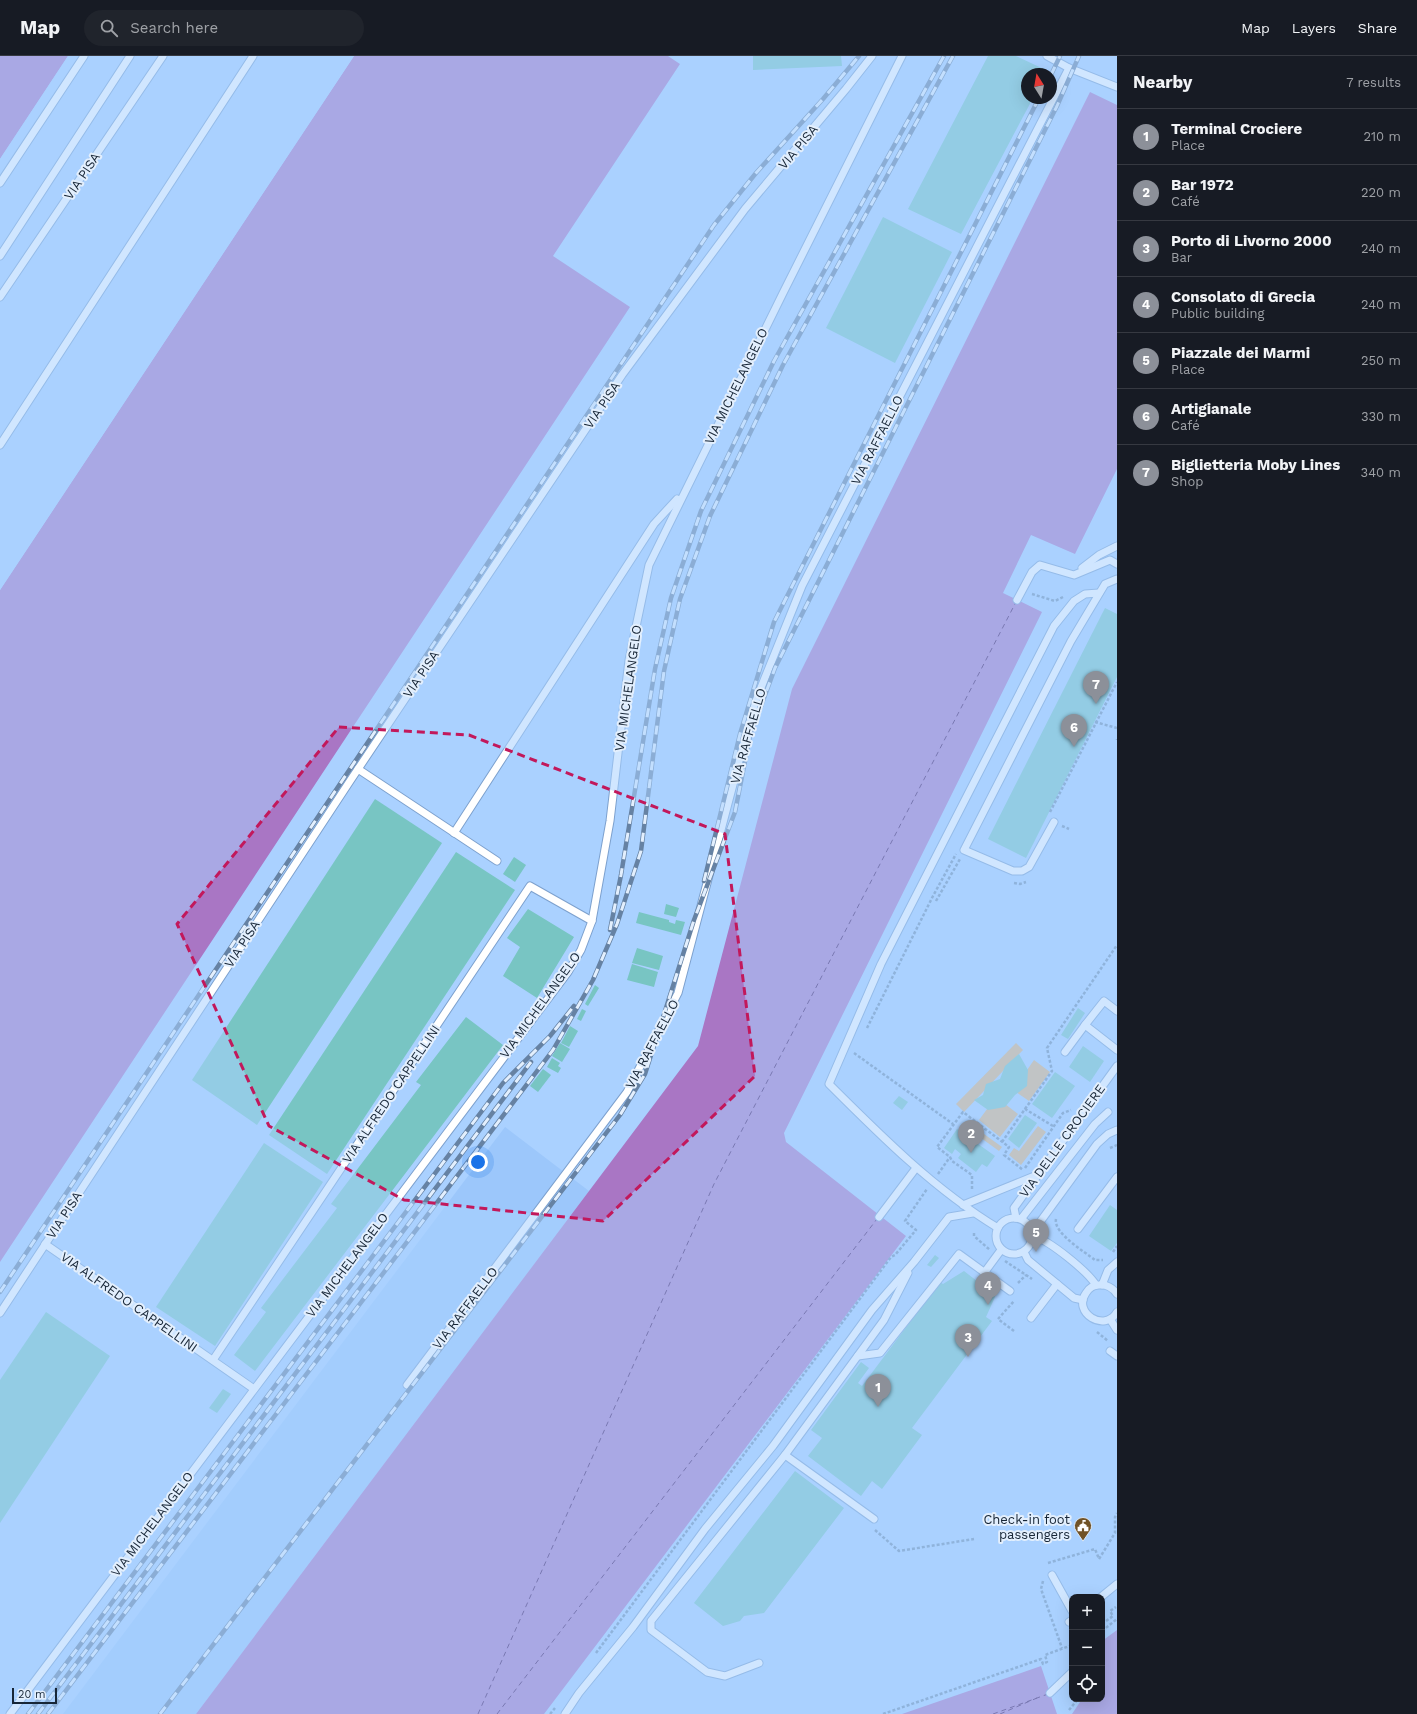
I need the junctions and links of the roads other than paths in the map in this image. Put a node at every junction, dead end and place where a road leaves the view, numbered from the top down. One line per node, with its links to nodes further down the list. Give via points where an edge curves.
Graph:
1 (84, 56): 10 (lane)
2 (130, 56): 11 (lane, VIA PISA)
3 (163, 56): 12 (lane, VIA PISA)
4 (252, 56): 13 (lane)
5 (872, 56): 21 (lane, VIA PISA, via 745,209 622,375)
6 (902, 56): 14 (lane, VIA MICHELANGELO)
7 (1047, 56): 8 (lane)
8 (1069, 68): 9 (lane); 63 (lane, VIA RAFFAELLO, via 802,586 754,705 678,993 627,1092)
9 (1117, 87)
10 (0, 183)
11 (0, 256)
12 (0, 297)
13 (0, 444)
14 (682, 495): 23 (lane, via 654,524); 25 (lane, VIA MICHELANGELO, via 649,565 629,660 610,821)
15 (1117, 546): 17 (lane)
16 (1117, 564): 17 (lane, via 1110,560)
17 (1074, 575): 20 (lane, via 1040,565 1032,572)
18 (1117, 579): 19 (lane, via 1105,584)
19 (1099, 593): 22 (lane, via 1071,641 964,850 1013,871 1022,871 1029,867); 33 (lane, via 1085,594 1074,601 1054,626 881,964 829,1084)
20 (1017, 600)
21 (358, 769): 23 (lane); 43 (lane, VIA PISA)
22 (1054, 822)
23 (454, 833): 24 (lane)
24 (497, 861)
25 (592, 921): 62 (lane, VIA ALFREDO CAPPELLINI, via 530,886); 64 (lane, VIA MICHELANGELO, via 581,950 568,972)
26 (1117, 1011): 27 (lane, via 1104,1001)
27 (1085, 1025): 28 (lane); 29 (lane)
28 (1117, 1050)
29 (1065, 1052)
30 (1117, 1066): 34 (lane, VIA DELLE CROCIERE)
31 (1108, 1112): 39 (lane, via 1095,1124)
32 (1117, 1130): 42 (lane, via 1096,1144)
33 (916, 1168): 36 (lane); 38 (lane)
34 (1038, 1175): 36 (lane); 39 (lane, VIA DELLE CROCIERE, via 1014,1208)
35 (1117, 1177): 41 (lane)
36 (963, 1205): 37 (lane)
37 (973, 1213): 40 (lane); 46 (lane, via 949,1217)
38 (879, 1217)
39 (1018, 1218): 40 (lane, via 1003,1222); 42 (lane, via 1026,1221)
40 (998, 1228): 44 (lane, via 996,1240)
41 (1078, 1229)
42 (1032, 1233): 45 (lane, via 1032,1242); 50 (lane, via 1059,1251)
43 (45, 1244): 55 (lane, VIA PISA); 62 (lane, VIA ALFREDO CAPPELLINI)
44 (1002, 1250): 45 (lane, via 1012,1255); 48 (lane)
45 (1024, 1252): 49 (lane, via 1028,1260)
46 (914, 1262): 60 (lane, via 884,1320); 75 (lane, via 872,1310 773,1446 706,1529)
47 (1117, 1262): 50 (lane, via 1108,1270)
48 (984, 1272): 51 (lane); 60 (lane, via 959,1254 880,1353)
49 (1057, 1284): 53 (lane, via 1074,1298); 56 (lane)
50 (1099, 1285): 52 (lane, via 1112,1288); 53 (lane, via 1087,1291)
51 (1010, 1291)
52 (1117, 1294)
53 (1083, 1300): 57 (lane, via 1088,1316 1099,1321)
54 (1117, 1312): 57 (lane)
55 (0, 1313)
56 (1031, 1318)
57 (1110, 1319): 58 (lane)
58 (1117, 1330)
59 (1110, 1351): 61 (lane)
60 (858, 1356): 65 (lane)
61 (1117, 1356)
62 (213, 1360): 64 (lane, VIA ALFREDO CAPPELLINI)
63 (408, 1385)
64 (254, 1390): 74 (lane, VIA MICHELANGELO)
65 (785, 1456): 66 (lane); 71 (lane, via 651,1621 651,1630 707,1672 725,1676)
66 (874, 1519)
67 (1048, 1575): 70 (lane)
68 (1117, 1584): 69 (lane)
69 (1104, 1594)
70 (1069, 1606)
71 (759, 1663)
72 (1069, 1675): 73 (lane)
73 (1050, 1693)
74 (10, 1714)
75 (565, 1714)

